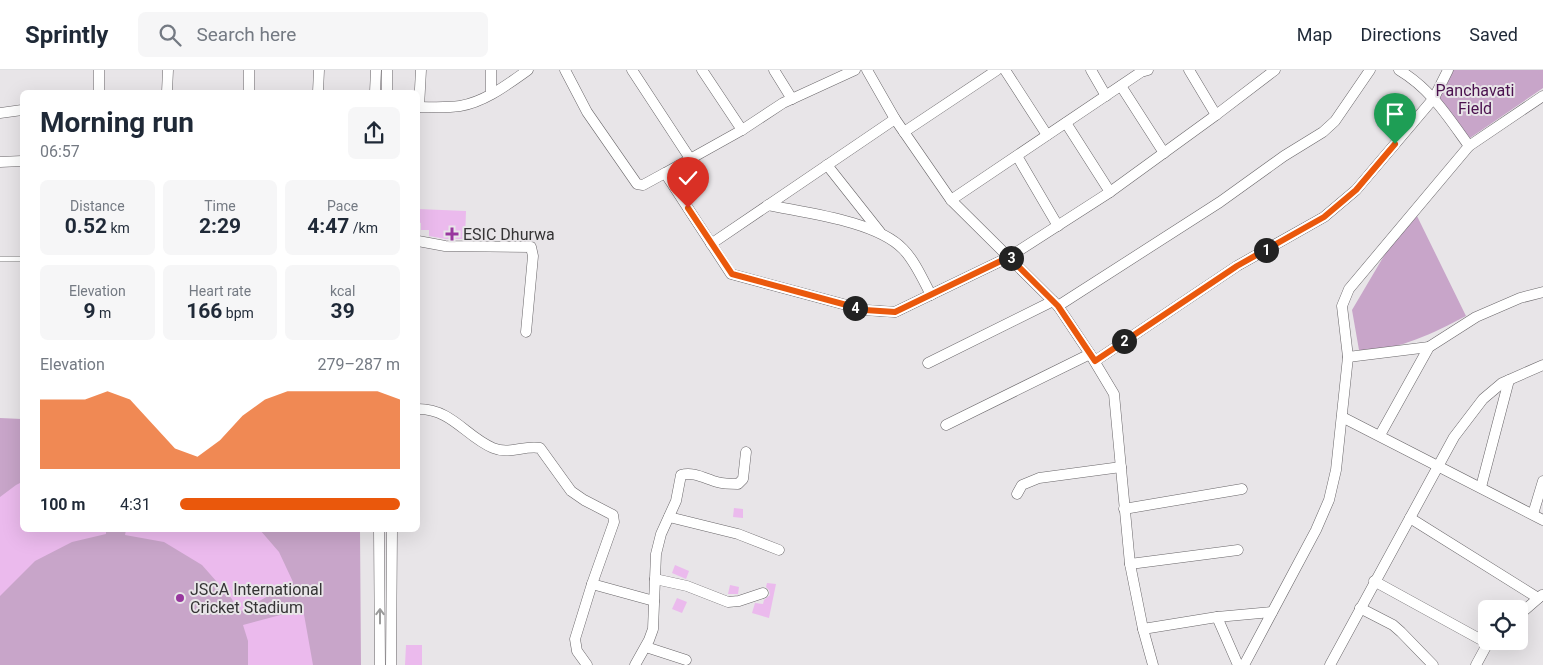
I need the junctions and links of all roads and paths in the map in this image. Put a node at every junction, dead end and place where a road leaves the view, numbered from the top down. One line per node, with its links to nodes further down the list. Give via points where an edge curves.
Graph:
1 (99, 70): 26 (street)
2 (168, 70): 27 (street)
3 (249, 70): 28 (street)
4 (318, 70): 29 (street)
5 (376, 70): 30 (street)
6 (387, 70): 31 (street)
7 (421, 70): 32 (street)
8 (491, 70): 33 (street)
9 (528, 70): 33 (street)
10 (565, 70): 54 (street, via 587,112 637,184 643,185)
11 (632, 70): 50 (street)
12 (702, 70): 44 (street)
13 (774, 70): 37 (street)
14 (855, 70): 37 (street)
15 (867, 70): 42 (street)
16 (997, 70): 45 (street)
17 (1005, 70): 46 (street)
18 (1091, 70): 34 (street)
19 (1148, 70): 25 (street)
20 (1189, 70): 41 (street)
21 (1275, 70): 41 (street)
22 (1370, 70): 67 (street, via 1335,121 1323,132 1212,208)
23 (1399, 70): 36 (street)
24 (1448, 70): 36 (street)
25 (1121, 86): 34 (street); 48 (street)
26 (99, 90)
27 (168, 90)
28 (249, 90)
29 (318, 90)
30 (375, 90)
31 (387, 90)
32 (419, 90)
33 (492, 94): 38 (street, via 462,106)
34 (1106, 96): 43 (street)
35 (1543, 96): 47 (street)
36 (1434, 98): 47 (street); 70 (street, via 1356,190 1324,217 1237,266)
37 (792, 99): 44 (street)
38 (420, 107)
39 (20, 110): 40 (street)
40 (0, 113)
41 (1216, 116): 48 (street)
42 (895, 119): 45 (street); 53 (street)
43 (1066, 123): 46 (street); 55 (street)
44 (742, 130): 50 (street)
45 (904, 132): 56 (street)
46 (1047, 136): 49 (street)
47 (1469, 146): 71 (street, via 1349,289 1342,306)
48 (1164, 153): 55 (street)
49 (1017, 156): 56 (street); 58 (street)
50 (691, 160): 54 (street)
51 (20, 161): 52 (street)
52 (0, 162)
53 (828, 165): 57 (street); 59 (street)
54 (665, 173): 61 (street)
55 (1110, 192): 58 (street)
56 (951, 200): 62 (street)
57 (768, 205): 59 (street, via 864,226); 61 (street)
58 (1058, 226): 62 (street)
59 (880, 233): 66 (street, via 903,249)
60 (420, 241): 68 (street, via 445,246 531,247 533,256)
61 (711, 244): 66 (street, via 732,274 865,310 895,312)
62 (1009, 257): 66 (street); 67 (street)
63 (0, 259): 64 (lane)
64 (20, 260)
65 (1543, 292): 69 (street, via 1476,317)
66 (931, 295)
67 (1056, 303): 70 (street); 72 (street)
68 (526, 332)
69 (1429, 347): 71 (street); 78 (street)
70 (1093, 357): 77 (street); 80 (street, via 1114,394)
71 (1348, 357): 76 (street)
72 (928, 363)
73 (1543, 365): 74 (street)
74 (1509, 380): 81 (street, via 1483,399 1454,437); 83 (street)
75 (420, 410): 98 (street, via 445,415 494,449 540,448 572,490 613,516 614,522)
76 (1342, 417): 78 (street); 104 (street, via 1329,500)
77 (946, 424)
78 (1380, 435): 81 (street)
79 (746, 452): 88 (street, via 743,479 738,484 682,474 676,501)
80 (1121, 467): 85 (street, via 1039,478 1022,485); 86 (street)
81 (1438, 467): 83 (street); 89 (street)
82 (1543, 481): 87 (street)
83 (1481, 487): 87 (street)
84 (1242, 489): 86 (street)
85 (1017, 494)
86 (1124, 510): 95 (street)
87 (1533, 514): 90 (street)
88 (668, 517): 93 (street, via 738,534); 96 (street, via 658,545)
89 (1410, 518): 97 (street); 100 (street)
90 (1543, 520)
91 (379, 532): 111 (street, one-way to 91)
92 (392, 532): 112 (street)
93 (779, 550)
94 (1238, 550): 95 (street)
95 (1130, 564): 106 (street)
96 (655, 580): 99 (street, via 687,586 728,602); 101 (street)
97 (1374, 581): 103 (street); 107 (street)
98 (592, 584): 101 (street); 113 (street, via 575,643)
99 (763, 593)
100 (1541, 596): 102 (street)
101 (654, 601): 108 (street, via 653,629)
102 (1528, 607)
103 (1360, 608): 118 (street); 119 (street, via 1393,625)
104 (1272, 612): 105 (street); 117 (street)
105 (1217, 617): 106 (street); 116 (street)
106 (1143, 629): 115 (street)
107 (1478, 637)
108 (646, 647): 110 (street); 114 (street)
109 (1484, 650): 120 (street)
110 (686, 660)
111 (380, 665)
112 (391, 665)
113 (587, 665)
114 (636, 665)
115 (1153, 665)
116 (1238, 665)
117 (1244, 665)
118 (1330, 665)
119 (1433, 665)
120 (1476, 665)

